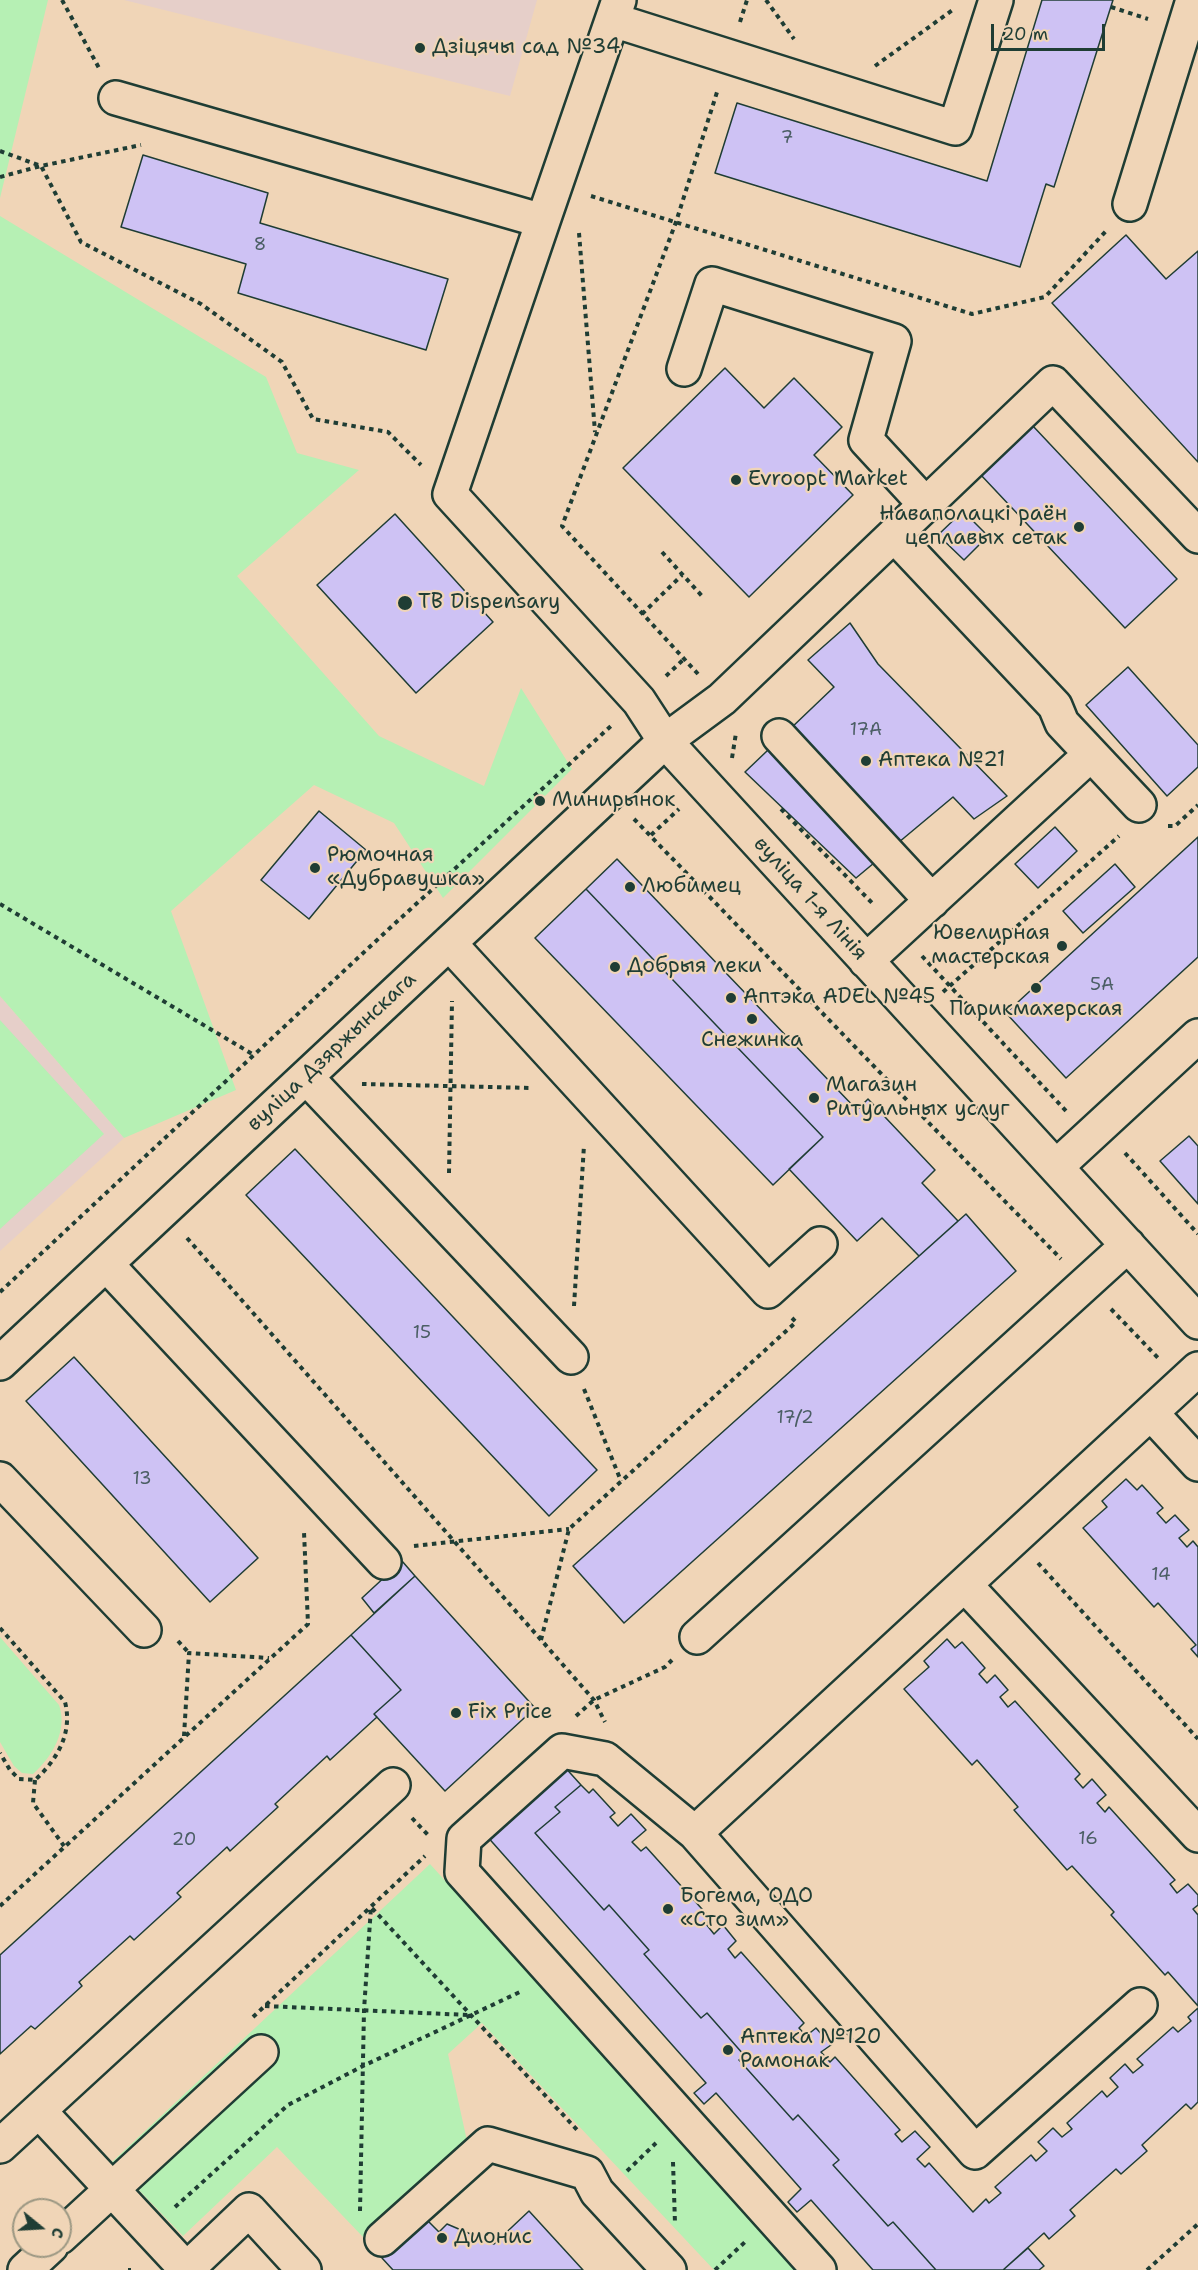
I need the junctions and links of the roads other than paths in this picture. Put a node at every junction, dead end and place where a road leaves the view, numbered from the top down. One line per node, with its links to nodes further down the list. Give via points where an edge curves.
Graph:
1 (996, 0): 3 (street, via 956,128 832,89)
2 (1193, 0): 5 (street)
3 (616, 10): 6 (street)
4 (116, 98): 6 (street)
5 (1130, 204)
6 (543, 221): 12 (street, вуліца 1-я Лінія, via 450,494 639,700)
7 (684, 369): 8 (street, via 712,284 894,341 866,440)
8 (926, 505): 9 (street, вуліца Дзяржынскага); 10 (street, вуліца Дзяржынскага, via 1053,383)
9 (894, 536): 12 (street, вуліца Дзяржынскага, via 722,699); 13 (street, via 1055,706 1062,723)
10 (1198, 536)
11 (779, 736): 15 (street)
12 (665, 741): 16 (street, вуліца Дзяржынскага); 17 (street, вуліца 1-я Лінія)
13 (1091, 754): 14 (street); 15 (street)
14 (1139, 805)
15 (932, 901): 17 (street)
16 (449, 943): 19 (street, вуліца Дзяржынскага); 21 (street, via 768,1291)
17 (866, 961): 20 (street, вуліца 1-я Лінія)
18 (1198, 1036): 20 (street)
19 (306, 1077): 23 (street, вуліца Дзяржынскага); 25 (street)
20 (1056, 1167): 22 (street, вуліца 1-я Лінія)
21 (820, 1244)
22 (1128, 1245): 24 (street, вуліца 1-я Лінія); 34 (street)
23 (106, 1264): 26 (street, вуліца Дзяржынскага); 31 (street)
24 (1198, 1322)
25 (571, 1357)
26 (0, 1363)
27 (1190, 1377): 28 (street)
28 (1151, 1413): 29 (street); 32 (street)
29 (1198, 1464)
30 (0, 1479): 33 (street)
31 (384, 1562)
32 (965, 1585): 36 (street); 37 (street)
33 (144, 1630)
34 (697, 1637)
35 (393, 1785): 40 (street)
36 (696, 1833): 38 (street, via 975,2152); 50 (street, via 605,1759 562,1751 464,1839 462,1872 656,2087 678,2124)
37 (1198, 1835)
38 (1140, 2005)
39 (261, 2052): 42 (street)
40 (39, 2111): 41 (street); 42 (street)
41 (0, 2146)
42 (112, 2189): 43 (street); 47 (street)
43 (72, 2226)
44 (371, 2227): 49 (street, via 488,2144 587,2173 597,2192)
45 (38, 2258): 46 (street)
46 (25, 2270)
47 (187, 2270): 48 (street, via 249,2210)
48 (304, 2270)
49 (669, 2270)
50 (819, 2270)

